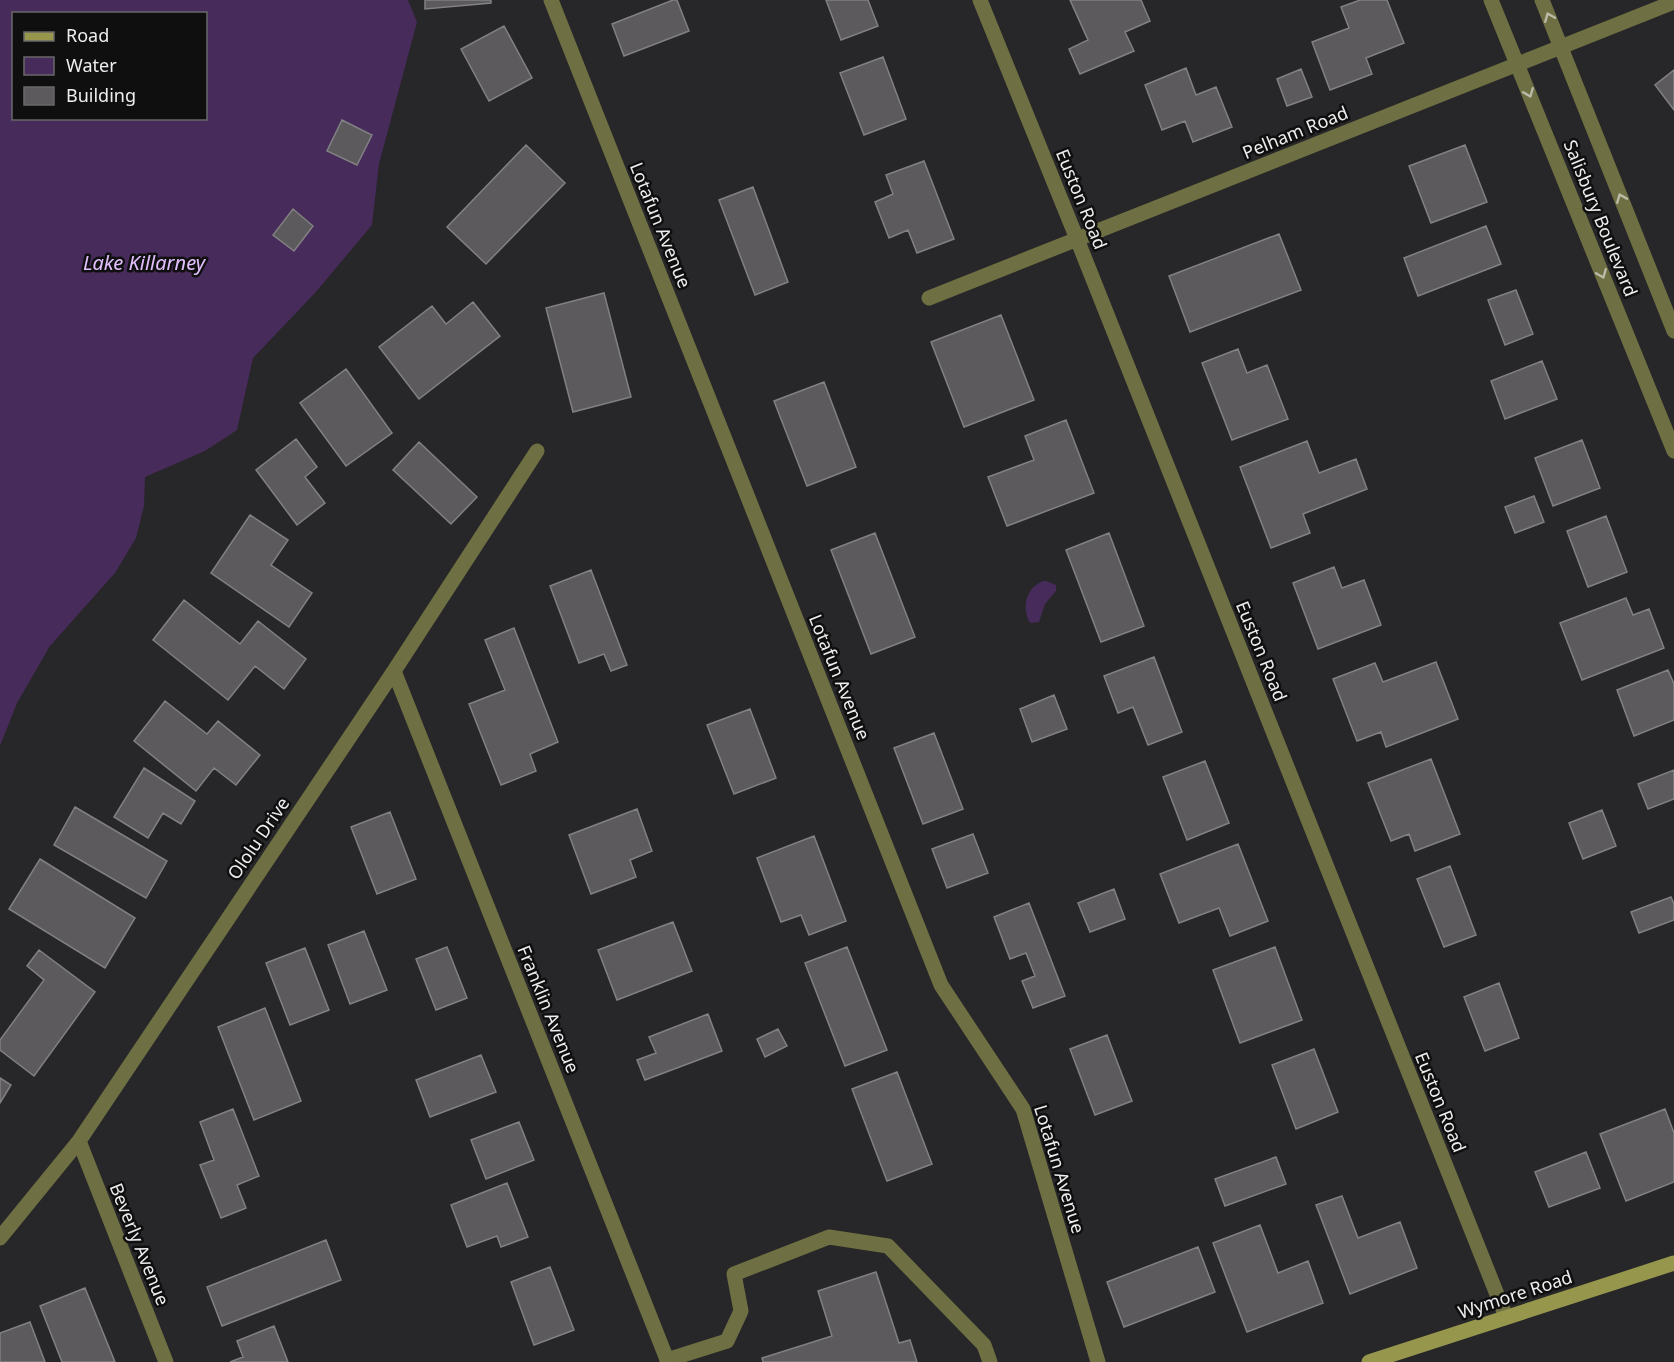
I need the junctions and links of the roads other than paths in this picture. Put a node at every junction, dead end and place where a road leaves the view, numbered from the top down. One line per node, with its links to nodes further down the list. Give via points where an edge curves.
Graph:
1 (551, 0): 21 (street, Lotafun Avenue, via 941,985 1023,1109)
2 (980, 0): 8 (street, Euston Road)
3 (1491, 0): 7 (street, Salisbury Boulevard)
4 (1542, 0): 6 (street, Salisbury Boulevard, one-way to 4)
5 (1674, 2): 6 (street, Pelham Road)
6 (1562, 48): 7 (street, Pelham Road); 10 (street, Salisbury Boulevard, one-way to 6)
7 (1517, 65): 8 (street, Pelham Road); 11 (street, Salisbury Boulevard, one-way to 11)
8 (1077, 239): 9 (street, Pelham Road); 17 (street, Euston Road)
9 (930, 298)
10 (1674, 331)
11 (1674, 451)
12 (537, 452): 13 (street, Ololu Drive)
13 (394, 671): 14 (street, Ololu Drive); 18 (street, Franklin Avenue)
14 (78, 1141): 15 (street, Ololu Drive); 19 (street, Beverly Avenue)
15 (0, 1238)
16 (1674, 1263): 17 (main road, Wymore Road)
17 (1506, 1317): 22 (main road, Wymore Road)
18 (668, 1361): 20 (street, via 727,1341 741,1311 734,1275 830,1237 888,1246 984,1345)
19 (166, 1362)
20 (990, 1362)
21 (1098, 1362)
22 (1369, 1362)

